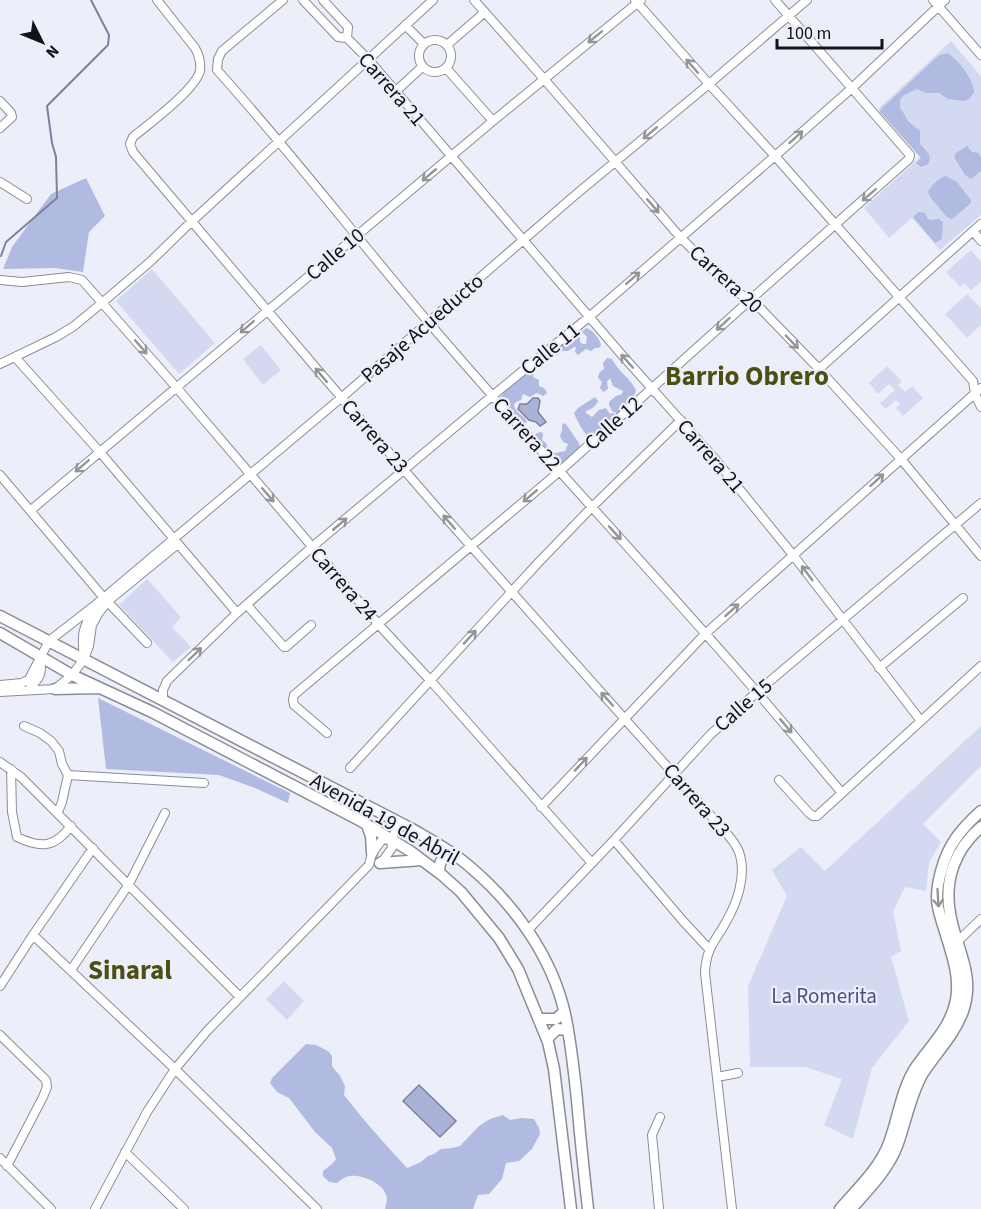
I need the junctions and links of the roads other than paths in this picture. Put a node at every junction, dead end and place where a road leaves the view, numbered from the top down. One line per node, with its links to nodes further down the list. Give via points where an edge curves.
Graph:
1 (157, 0): 34 (street, Carrera 23, via 195,48 199,74 130,144)
2 (283, 0): 28 (street, Carrera 22, via 222,51 217,70)
3 (303, 0): 14 (street, Carrera 21, via 338,37)
4 (322, 0): 14 (street, Carrera 21, via 348,27)
5 (433, 0): 13 (street)
6 (474, 0): 11 (street, Carrera 20)
7 (775, 0): 12 (street)
8 (807, 0): 12 (street, Pasaje Acueducto)
9 (637, 1): 21 (street, Calle 10, one-way to 21); 22 (street, one-way to 9)
10 (939, 2): 17 (street); 23 (street, Calle 11)
11 (485, 12): 16 (street); 21 (street, Carrera 20)
12 (789, 16): 22 (street, Pasaje Acueducto); 23 (street)
13 (405, 25): 15 (street); 18 (street)
14 (347, 38): 18 (street, Carrera 21)
15 (424, 44): 16 (street, via 440,40); 19 (street, via 419,53)
16 (447, 45): 20 (street, via 451,57)
17 (981, 55)
18 (368, 59): 24 (street, Carrera 21); 28 (street)
19 (422, 67): 20 (street, via 431,72); 24 (street)
20 (446, 68): 26 (street)
21 (544, 79): 26 (street, Calle 10); 31 (street, Carrera 20)
22 (709, 84): 29 (street); 31 (street, Pasaje Acueducto, one-way to 31)
23 (852, 88): 29 (street, Calle 11, one-way to 23); 35 (street, Calle 12, one-way to 35, via 910,155 904,165)
24 (395, 92): 30 (street, Carrera 21)
25 (0, 101): 27 (street, via 12,117)
26 (493, 121): 30 (street, Calle 10)
27 (0, 128)
28 (279, 141): 34 (street); 38 (street, Carrera 22)
29 (775, 156): 35 (street); 39 (street, Calle 11)
30 (451, 157): 38 (street, Calle 10, one-way to 38); 40 (street, Carrera 21)
31 (615, 162): 39 (street, Carrera 20, one-way to 39); 40 (street, Pasaje Acueducto)
32 (0, 182): 33 (street)
33 (27, 199)
34 (191, 222): 45 (street); 46 (street, Carrera 23)
35 (835, 224): 43 (street); 44 (street, Calle 12)
36 (981, 224): 37 (street)
37 (973, 231): 41 (street); 43 (street)
38 (356, 237): 46 (street, Calle 10); 48 (street, Carrera 22)
39 (680, 237): 44 (street, Carrera 20, via 732,289); 47 (street, Calle 11, one-way to 39)
40 (524, 241): 47 (street, Carrera 21); 48 (street, Pasaje Acueducto)
41 (981, 241)
42 (0, 280): 45 (street, Carrera 24, via 76,278)
43 (899, 298): 51 (street); 54 (street)
44 (750, 300): 51 (street, Carrera 20, one-way to 51); 53 (street, Calle 12, one-way to 53)
45 (103, 302): 49 (street, via 74,326); 52 (street, Carrera 24, one-way to 52)
46 (267, 310): 52 (street, Calle 10, one-way to 52); 56 (street, Carrera 23, one-way to 46)
47 (589, 317): 53 (street, Carrera 21, one-way to 47); 55 (street, Calle 11)
48 (428, 322): 55 (street, Carrera 22); 56 (street, Pasaje Acueducto)
49 (15, 357): 50 (street); 59 (street)
50 (0, 364)
51 (819, 369): 60 (street, Carrera 20)
52 (176, 387): 59 (street, Calle 10); 63 (street, Carrera 24)
53 (652, 389): 58 (street, Carrera 21); 62 (street, Calle 12)
54 (978, 391): 57 (street); 60 (street)
55 (492, 396): 61 (street, Calle 11); 62 (street, Carrera 22)
56 (342, 398): 61 (street, Carrera 23); 63 (street, Pasaje Acueducto)
57 (981, 407)
58 (681, 420): 66 (street); 72 (street, Carrera 21)
59 (99, 451): 67 (street, Calle 10, one-way to 67); 69 (street)
60 (901, 459): 68 (street, Carrera 20); 72 (street, one-way to 60)
61 (404, 470): 70 (street, Calle 11, one-way to 61); 71 (street, Carrera 23, one-way to 61)
62 (560, 471): 66 (street, Carrera 22); 71 (street, Calle 12, one-way to 71)
63 (250, 474): 69 (street, Pasaje Acueducto); 70 (street, Carrera 24, one-way to 70)
64 (0, 475): 67 (street)
65 (981, 503): 68 (street, Calle 15)
66 (592, 507): 74 (street); 85 (street, Carrera 22, one-way to 85)
67 (31, 510): 76 (street)
68 (956, 525): 73 (street, Carrera 20); 81 (street, Calle 15)
69 (176, 541): 76 (street, Pasaje Acueducto); 79 (street)
70 (312, 547): 77 (street, Calle 11); 82 (street, Carrera 24)
71 (471, 547): 74 (street, Carrera 23); 82 (street, Calle 12)
72 (794, 555): 81 (street, Carrera 21, one-way to 72); 85 (street, one-way to 72)
73 (981, 556)
74 (512, 593): 93 (street, one-way to 74); 102 (street, Carrera 23, one-way to 74)
75 (963, 598): 91 (street)
76 (106, 600): 78 (street, Pasaje Acueducto); 87 (street); 89 (street, via 92,625)
77 (247, 604): 79 (street, Calle 11); 83 (street, via 284,647)
78 (94, 606): 86 (street, Pasaje Acueducto); 89 (street, via 84,626)
79 (237, 613): 101 (street, Calle 11, one-way to 79, via 166,681)
80 (0, 616): 86 (main road, Avenida 19 de Abril)
81 (842, 620): 91 (street, Carrera 21); 100 (street, Calle 15)
82 (379, 624): 93 (street, Carrera 24); 105 (street, Calle 12, via 294,695 294,705)
83 (311, 625)
84 (0, 633): 88 (main road, Avenida 19 de Abril)
85 (705, 634): 100 (street, Carrera 22); 102 (street)
86 (49, 641): 88 (street, Pasaje Acueducto); 89 (main road, Avenida 19 de Abril)
87 (147, 643)
88 (40, 657): 92 (main road, Avenida 19 de Abril); 95 (street, via 29,679); 98 (street, via 43,669)
89 (84, 659): 92 (street); 94 (main road); 101 (main road, Avenida 19 de Abril)
90 (981, 666): 103 (street)
91 (879, 668): 103 (street, Carrera 21)
92 (72, 675): 94 (main road, Avenida 19 de Abril); 97 (street)
93 (430, 680): 107 (street); 114 (street, Carrera 24)
94 (89, 682): 96 (main road, Avenida 19 de Abril)
95 (0, 685)
96 (102, 688): 97 (main road); 119 (main road, Avenida 19 de Abril)
97 (55, 689): 98 (street)
98 (28, 690): 99 (street)
99 (0, 692)
100 (757, 692): 109 (street, Calle 15); 113 (street, Carrera 22, one-way to 113)
101 (163, 700): 118 (main road, Avenida 19 de Abril)
102 (625, 718): 109 (street, Carrera 23); 114 (street, one-way to 102)
103 (921, 721): 113 (street)
104 (24, 726): 110 (street, via 51,741)
105 (327, 733)
106 (0, 762): 108 (street)
107 (350, 768)
108 (11, 769): 116 (street); 120 (street, via 17,837 39,844 54,843)
109 (674, 773): 123 (street, Calle 15); 136 (street, Carrera 23, via 740,854 741,886 727,921)
110 (68, 775): 112 (street); 116 (street)
111 (779, 780): 113 (street, via 813,816)
112 (204, 783)
113 (842, 793)
114 (541, 807): 128 (street, Carrera 24)
115 (981, 811): 160 (main road, one-way to 160, via 950,849 937,889 938,906 956,966 952,1014 905,1089 879,1163)
116 (58, 812): 120 (street)
117 (165, 813): 131 (street)
118 (400, 824): 122 (street); 125 (main road, Avenida 19 de Abril)
119 (367, 825): 122 (main road, Avenida 19 de Abril); 126 (main road)
120 (71, 826): 124 (street)
121 (981, 827): 135 (main road, via 953,863 948,890)
122 (391, 838): 126 (street, via 382,840); 127 (main road, Avenida 19 de Abril); 129 (street, via 392,848)
123 (614, 840): 128 (street, Calle 15); 136 (street)
124 (93, 848): 131 (street); 134 (street)
125 (449, 851): 130 (main road, via 439,864); 133 (main road, Avenida 19 de Abril, via 492,887)
126 (372, 853): 129 (street)
127 (422, 860): 129 (main road); 130 (main road, Avenida 19 de Abril)
128 (591, 862): 133 (street, Calle 15)
129 (375, 864): 139 (street)
130 (439, 872): 141 (main road, Avenida 19 de Abril, via 499,938 518,969)
131 (129, 884): 137 (street); 139 (street)
132 (981, 919): 135 (street)
133 (528, 930): 140 (main road, Avenida 19 de Abril, via 546,962)
134 (33, 935): 137 (street); 138 (street)
135 (958, 941): 161 (main road, via 966,969 963,1012 923,1073 897,1148 885,1170)
136 (709, 949): 147 (street, via 705,973)
137 (71, 970): 145 (street)
138 (0, 986)
139 (240, 997): 145 (street)
140 (564, 1012): 141 (main road, via 556,1019); 142 (main road, Avenida 19 de Abril)
141 (539, 1019): 144 (main road, Avenida 19 de Abril)
142 (568, 1030): 144 (main road, via 557,1029); 157 (main road, Avenida 19 de Abril)
143 (0, 1035): 151 (street, via 46,1080 47,1088)
144 (546, 1039): 156 (main road, Avenida 19 de Abril, via 554,1069)
145 (175, 1069): 149 (street); 155 (street)
146 (738, 1073): 147 (street)
147 (717, 1077): 159 (street)
148 (660, 1117): 158 (street, via 652,1136)
149 (125, 1152): 153 (street); 154 (street)
150 (0, 1158): 151 (street)
151 (8, 1166): 152 (street)
152 (51, 1209)
153 (95, 1209)
154 (184, 1209)
155 (317, 1209)
156 (572, 1209)
157 (588, 1209)
158 (659, 1209)
159 (732, 1209)
160 (840, 1209)
161 (851, 1209)

